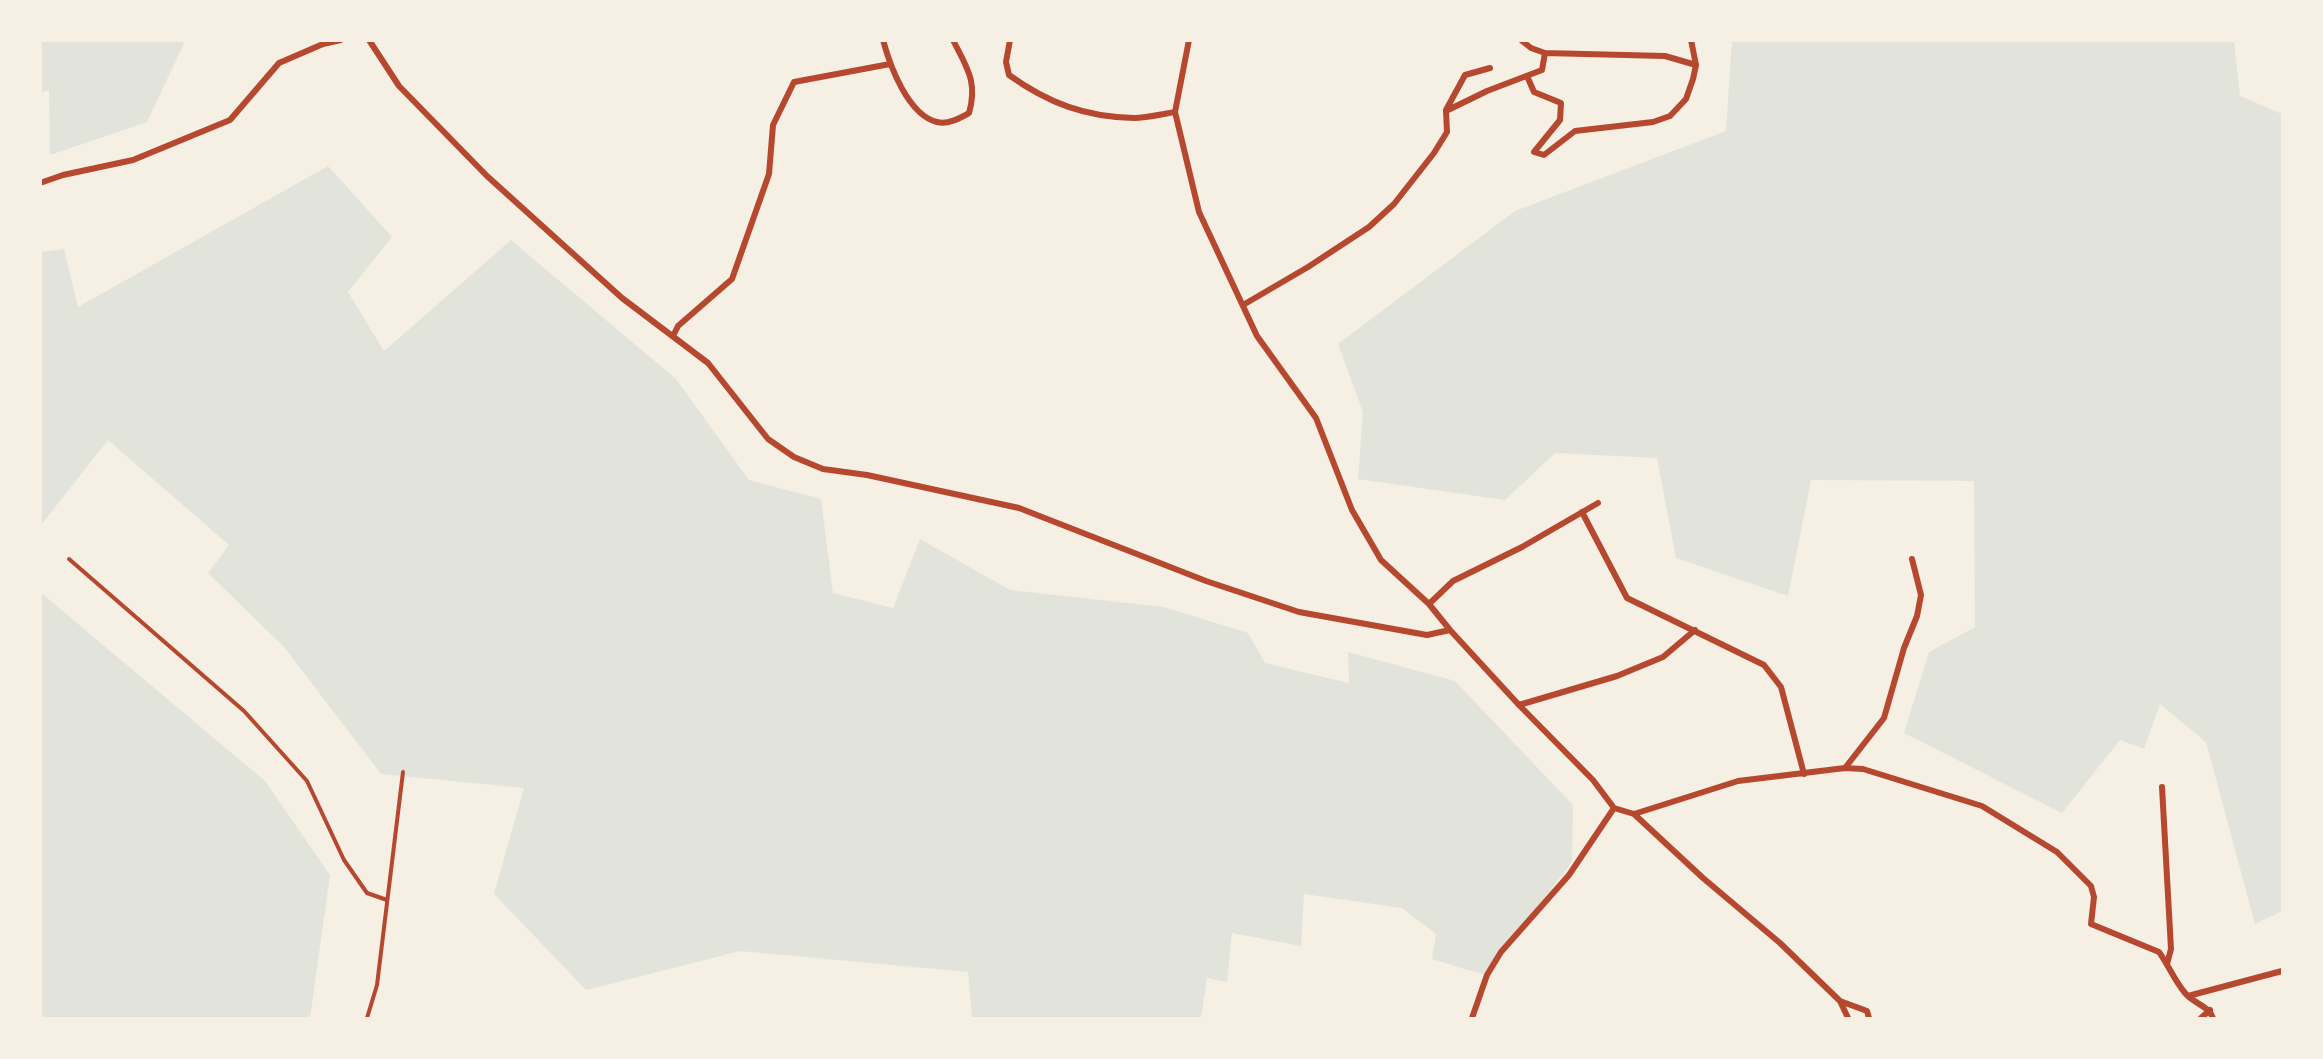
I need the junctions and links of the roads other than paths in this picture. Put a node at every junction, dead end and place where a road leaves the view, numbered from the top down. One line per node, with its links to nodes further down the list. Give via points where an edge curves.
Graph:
1 (341, 40): 16 (street, via 279,63 230,120 133,160)
2 (369, 40): 18 (street, via 399,86 487,177 622,298)
3 (883, 40): 10 (street)
4 (953, 40): 10 (street, via 973,81 974,97 969,113 956,120 937,122 918,111)
5 (1010, 40): 15 (street, via 1006,63 1009,75 1037,95 1080,112 1135,118)
6 (1189, 40): 15 (street)
7 (1521, 40): 9 (street)
8 (1691, 40): 11 (street)
9 (1545, 53): 11 (street, via 1665,56); 13 (street, via 1542,70)
10 (890, 64): 18 (street, via 794,82 773,125 769,174 732,279 678,326)
11 (1696, 65): 13 (street, via 1686,99 1670,116 1653,122 1575,131 1544,155 1534,152 1560,120 1561,103 1534,92)
12 (1490, 68): 14 (street, via 1465,75)
13 (1527, 76): 14 (street)
14 (1446, 111): 17 (street, via 1447,132 1394,204 1369,227)
15 (1175, 112): 17 (street, via 1199,212)
16 (40, 183)
17 (1243, 305): 22 (street, via 1257,336 1316,418 1352,510 1381,560)
18 (673, 336): 23 (street, via 708,363 768,439 794,457 823,469 1018,508 1299,612 1427,635)
19 (1598, 503): 20 (street)
20 (1582, 513): 22 (street, via 1453,581); 24 (street, via 1627,598)
21 (1912, 559): 26 (street, via 1921,595 1917,616 1884,718)
22 (1429, 604): 23 (street)
23 (1450, 630): 25 (street)
24 (1695, 630): 25 (street, via 1663,657 1617,676); 27 (street, via 1764,665 1781,687)
25 (1519, 705): 29 (street, via 1593,780)
26 (1845, 768): 27 (street); 31 (street, via 1863,769 1955,797 2001,816 2057,852 2091,886 2091,924 2159,952)
27 (1804, 774): 30 (street, via 1738,781)
28 (2162, 787): 31 (street, via 2170,949)
29 (1614, 808): 30 (street); 36 (street, via 1569,875 1501,952 1487,975)
30 (1634, 814): 34 (street)
31 (2167, 964): 33 (street)
32 (2283, 971): 33 (street)
33 (2188, 996): 35 (street)
34 (1840, 1001): 37 (street); 38 (street, via 1867,1011)
35 (2210, 1010): 39 (street); 40 (street)
36 (1472, 1018)
37 (1848, 1018)
38 (1869, 1018)
39 (2201, 1018)
40 (2213, 1018)

